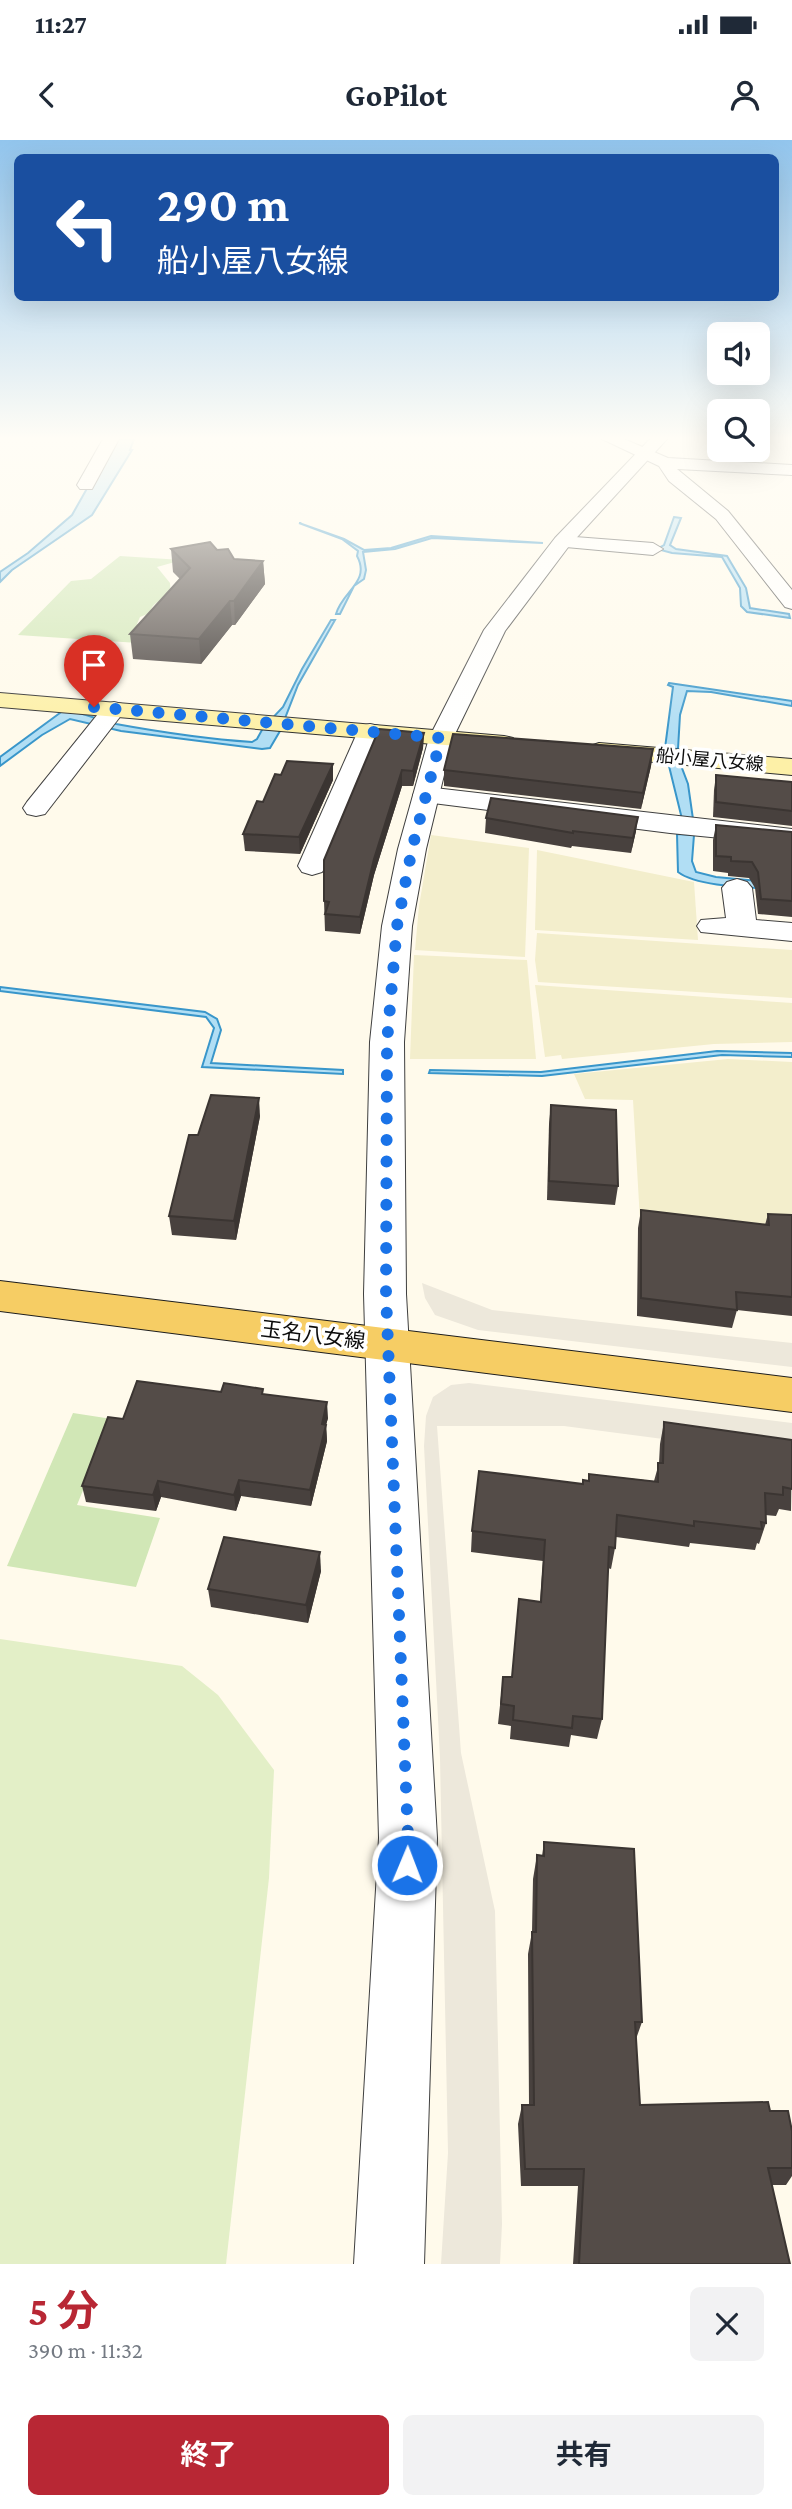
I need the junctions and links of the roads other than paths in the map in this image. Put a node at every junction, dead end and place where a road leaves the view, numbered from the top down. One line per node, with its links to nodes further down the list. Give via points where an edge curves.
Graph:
1 (566, 538): 3 (street)
2 (740, 538): 5 (street)
3 (562, 542): 4 (street); 9 (street, via 496,628)
4 (653, 549)
5 (792, 603)
6 (0, 699): 7 (main road)
7 (107, 718): 8 (main road, via 264,722); 14 (street)
8 (370, 732): 9 (main road); 16 (street)
9 (441, 738): 10 (main road); 13 (street)
10 (524, 745)
11 (579, 749): 12 (main road, 船小屋八女線)
12 (792, 767)
13 (426, 795): 15 (street); 20 (street, via 397,926 387,1042)
14 (36, 808)
15 (792, 837)
16 (312, 866)
17 (737, 888): 18 (street, via 727,927)
18 (792, 932)
19 (0, 1296): 20 (main road, 玉名八女線)
20 (388, 1344): 21 (main road, 玉名八女線); 22 (street, via 408,1838)
21 (792, 1395)
22 (389, 2264)

